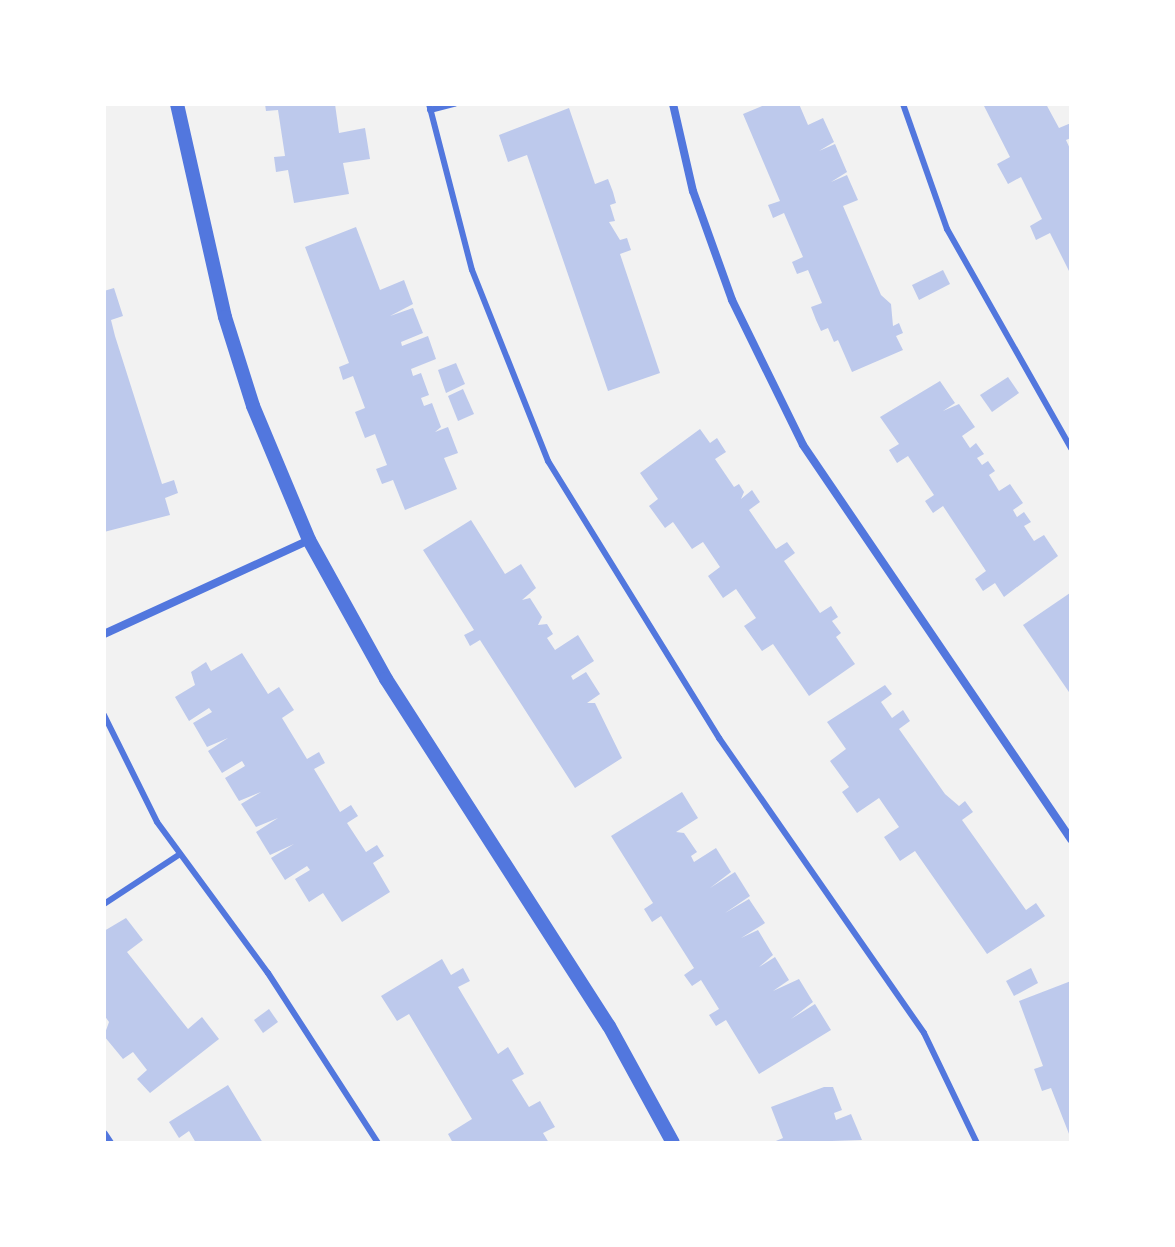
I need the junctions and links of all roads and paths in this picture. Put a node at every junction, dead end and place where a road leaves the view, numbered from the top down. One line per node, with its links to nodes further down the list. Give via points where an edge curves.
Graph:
1 (177, 104): 7 (street, via 225,317 253,406)
2 (454, 104): 5 (lane)
3 (673, 104): 10 (street, via 693,191 732,300 803,445)
4 (903, 104): 6 (lane, via 947,229)
5 (430, 107): 17 (lane, via 472,270 548,461 719,738 924,1033)
6 (1071, 448)
7 (309, 540): 8 (street); 16 (street, via 386,679 609,1026)
8 (104, 634)
9 (104, 715): 11 (lane, via 157,822)
10 (1071, 840)
11 (180, 854): 12 (lane); 15 (lane, via 268,973)
12 (104, 904)
13 (104, 1134): 14 (street)
14 (110, 1143)
15 (378, 1143)
16 (673, 1143)
17 (977, 1143)

